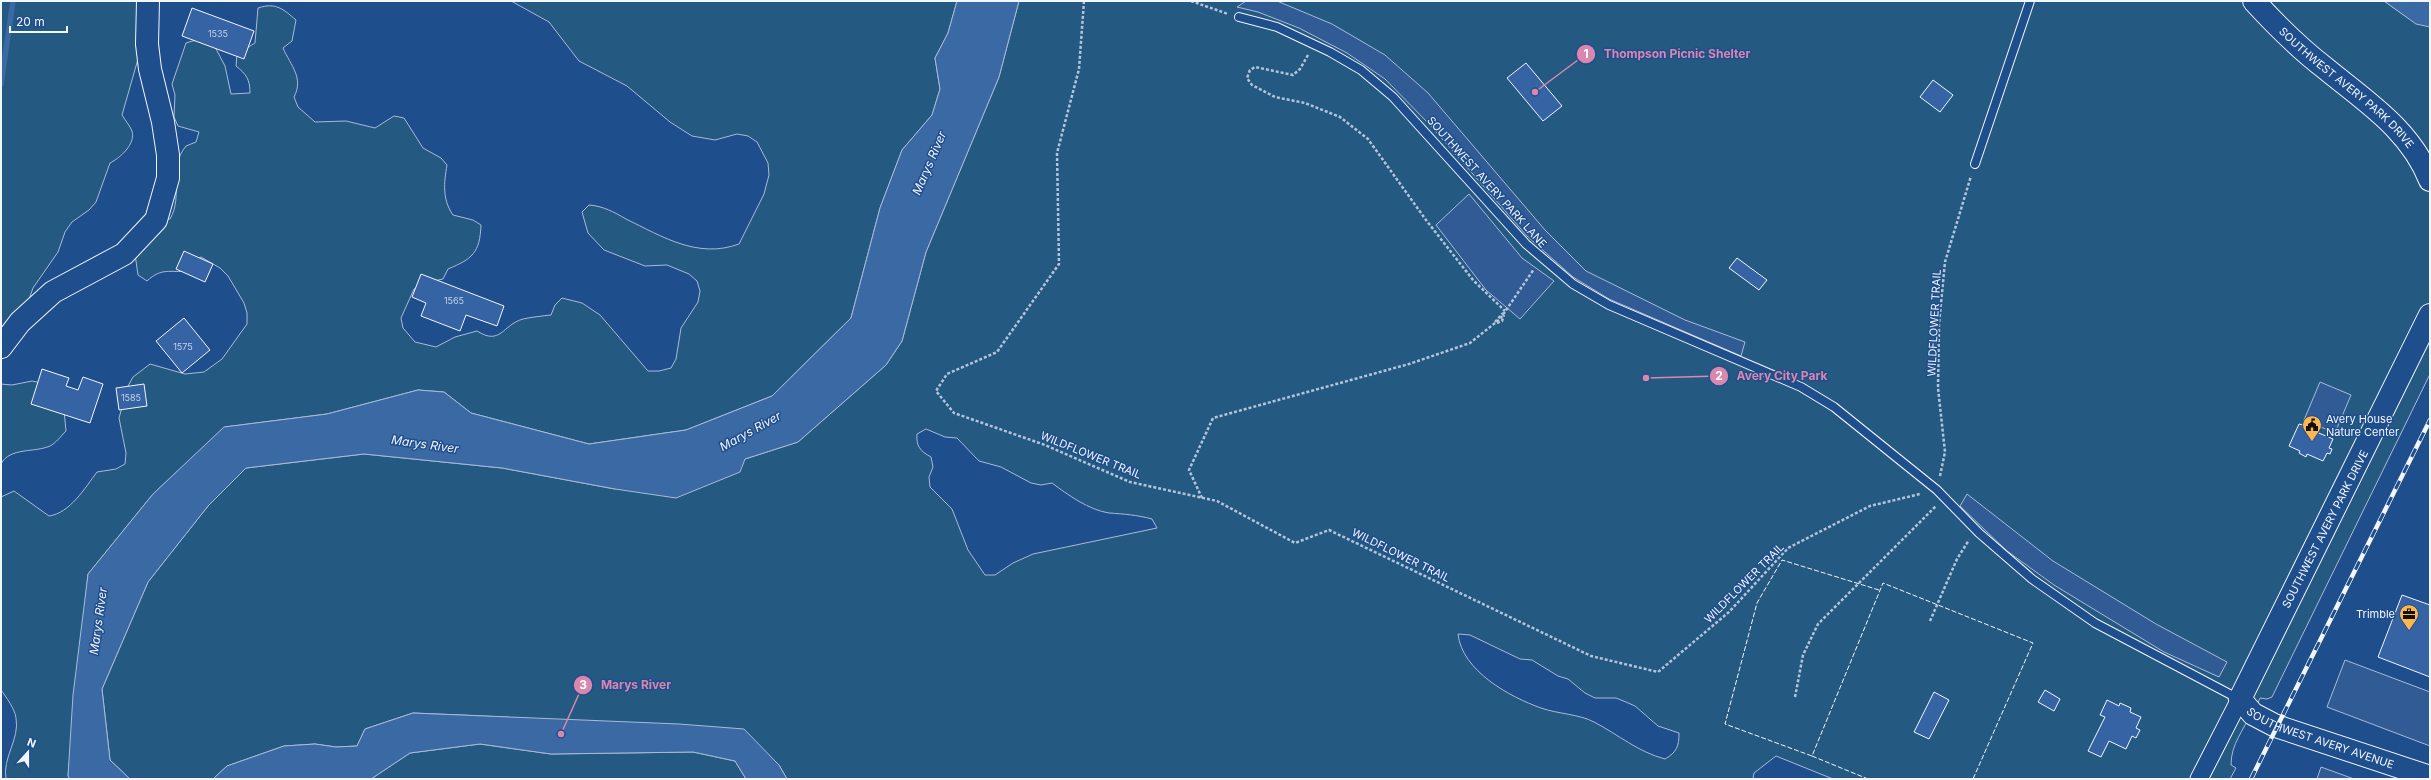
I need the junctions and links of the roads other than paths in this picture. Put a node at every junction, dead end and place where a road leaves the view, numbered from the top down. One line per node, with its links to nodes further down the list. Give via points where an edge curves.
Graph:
1 (148, 1): 8 (street, via 147,44 150,69 168,155 168,178 156,220 124,254 53,292 20,322)
2 (2030, 1): 5 (lane)
3 (2254, 1): 6 (street, SOUTHWEST AVERY PARK DRIVE, via 2284,33 2324,68 2370,102 2399,130 2410,143)
4 (1239, 17): 9 (lane, SOUTHWEST AVERY PARK LANE, via 1277,27 1360,70 1393,97 1485,200 1541,258 1573,284 1609,305 1801,386 1834,407 1937,490 1975,529 2032,579 2095,623)
5 (1975, 164)
6 (2430, 180)
7 (2430, 315): 9 (street, SOUTHWEST AVERY PARK DRIVE)
8 (1, 348)
9 (2240, 699): 10 (street, SOUTHWEST AVERY AVENUE, via 2253,714 2276,726); 11 (street)
10 (2430, 777)
11 (2199, 779)

